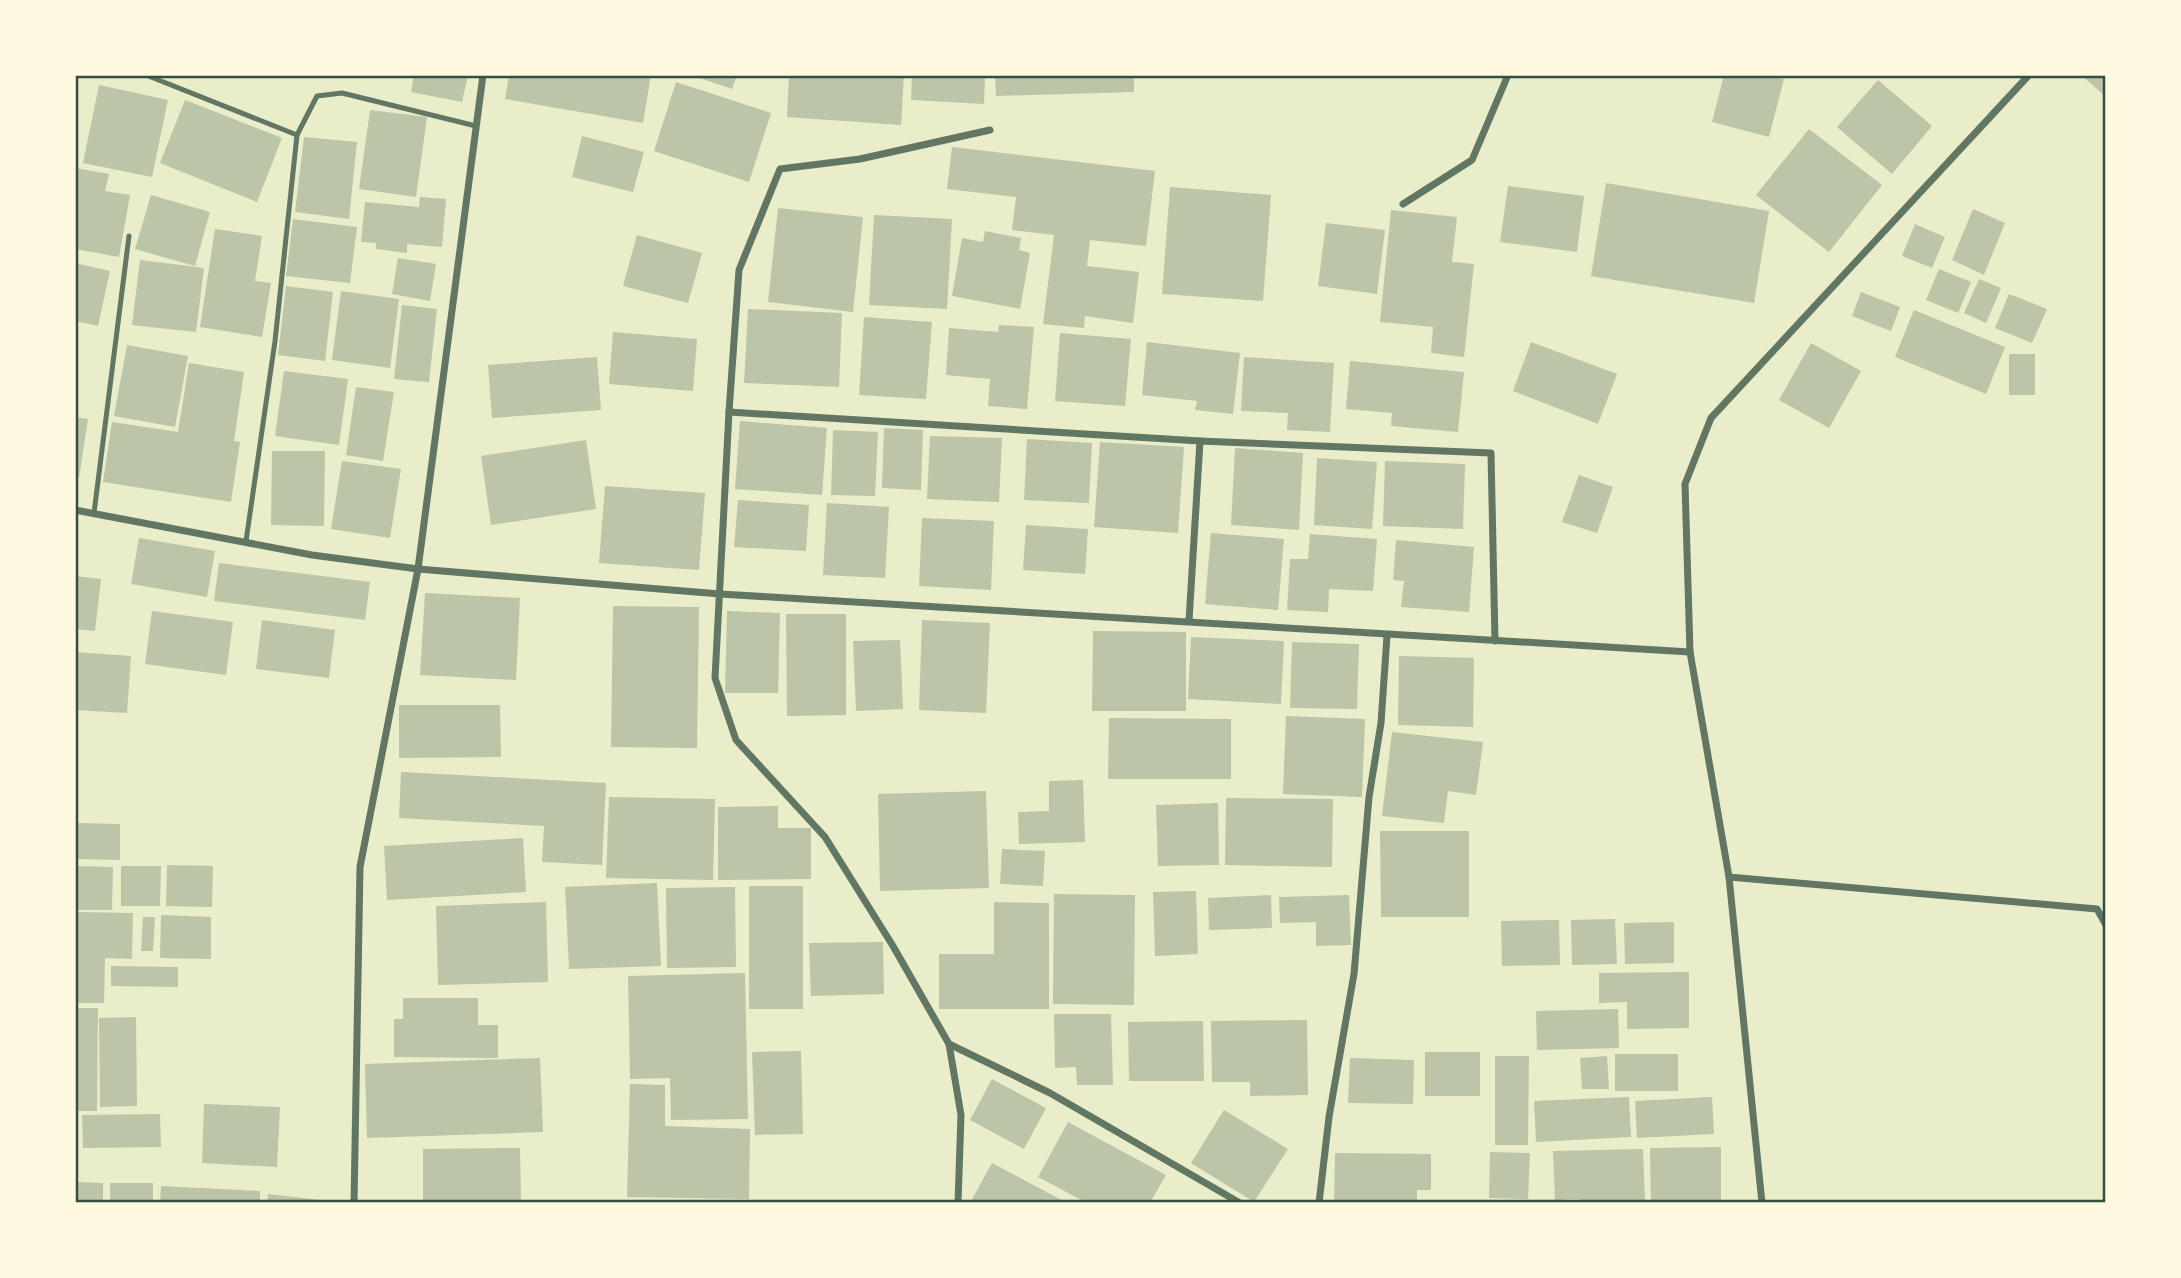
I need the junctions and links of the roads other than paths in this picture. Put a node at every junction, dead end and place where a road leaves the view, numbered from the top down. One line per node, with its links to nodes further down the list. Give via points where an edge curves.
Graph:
1 (146, 75): 7 (lane)
2 (483, 75): 5 (street)
3 (1508, 75): 8 (street, via 1472,160)
4 (2029, 75): 20 (street, via 1710,418 1685,484)
5 (476, 126): 7 (lane, via 342,93 317,96); 15 (street)
6 (990, 130): 10 (street, via 860,159 780,169 740,270)
7 (297, 135): 14 (lane, via 275,341)
8 (1403, 204)
9 (129, 236): 13 (lane)
10 (729, 412): 11 (street); 16 (street)
11 (1200, 441): 17 (street); 19 (street, via 1491,453)
12 (75, 510): 13 (street)
13 (94, 513): 14 (street)
14 (246, 541): 15 (street)
15 (418, 569): 16 (street); 24 (street, via 360,867)
16 (720, 594): 17 (street); 23 (street, via 715,678 736,740 825,837)
17 (1189, 621): 18 (street)
18 (1387, 636): 19 (street); 27 (street, via 1354,974)
19 (1495, 641): 20 (street)
20 (1690, 652): 21 (street)
21 (1729, 877): 22 (street, via 2097,909); 28 (street)
22 (2106, 925)
23 (949, 1044): 25 (street, via 961,1115); 26 (street, via 1050,1093)
24 (354, 1203)
25 (958, 1203)
26 (1240, 1203)
27 (1319, 1203)
28 (1762, 1203)

